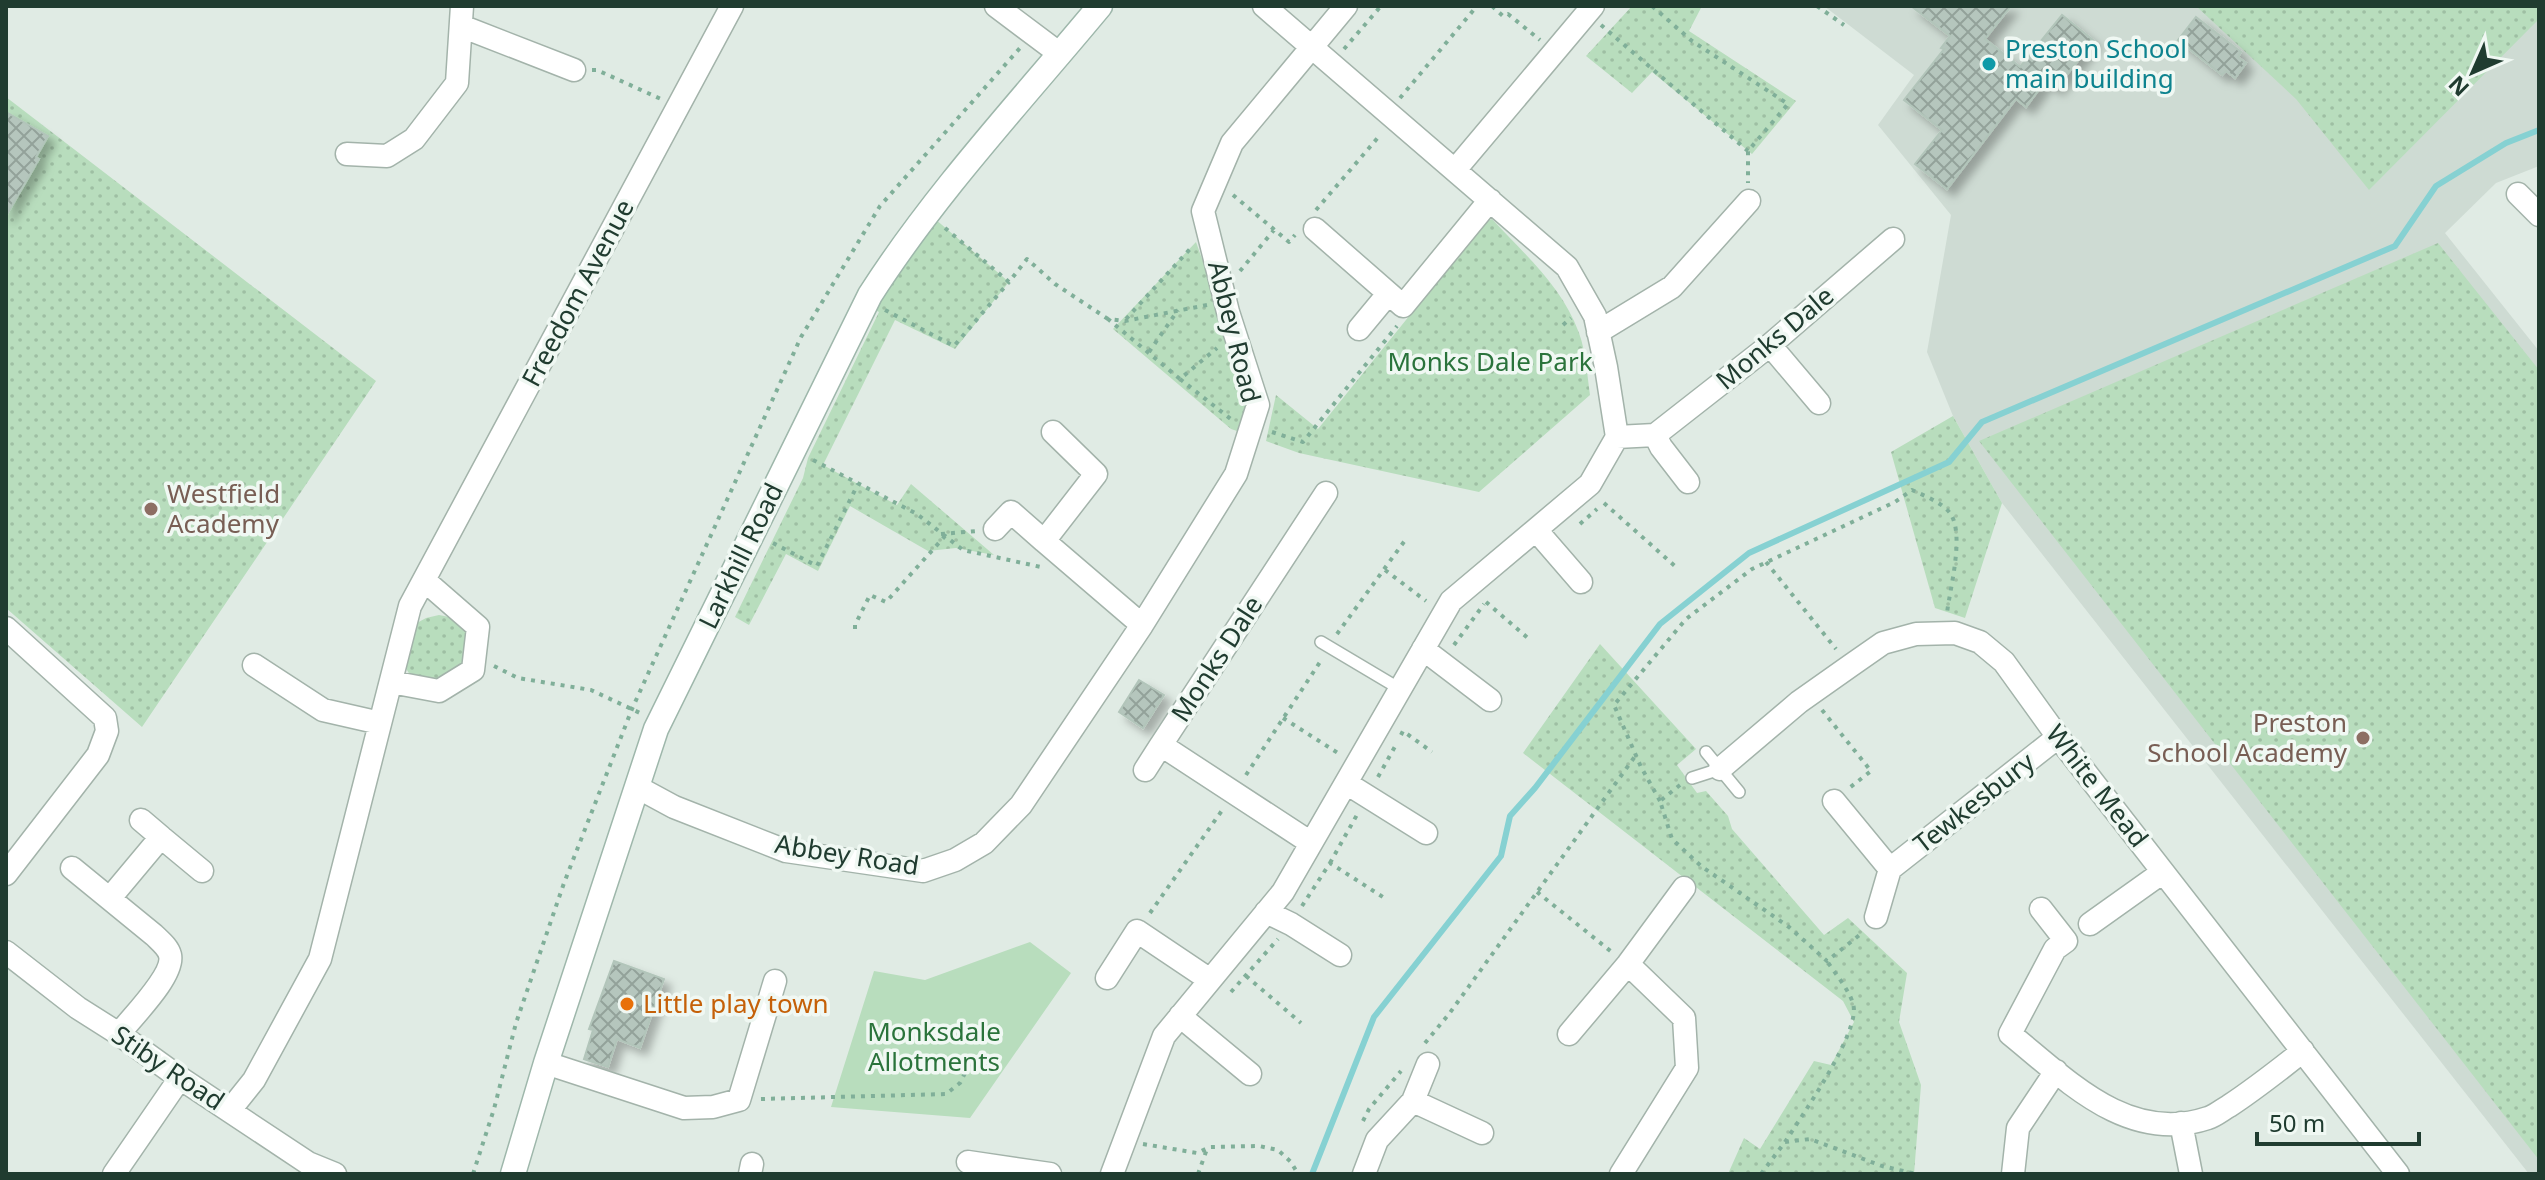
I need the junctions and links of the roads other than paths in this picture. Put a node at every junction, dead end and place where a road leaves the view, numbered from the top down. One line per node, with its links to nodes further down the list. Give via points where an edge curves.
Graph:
1 (732, 6): 32 (street, Freedom Avenue)
2 (996, 6): 9 (street)
3 (1100, 6): 9 (street, Larkhill Road)
4 (1264, 6): 8 (street)
5 (1346, 6): 8 (street)
6 (1590, 10): 12 (street)
7 (461, 16): 10 (street); 11 (street, via 457,83 414,139 387,156)
8 (1312, 45): 12 (street); 34 (street, Abbey Road, via 1232,143 1203,211 1258,405 1236,474)
9 (1060, 54): 49 (street, Larkhill Road, via 928,213 867,301 659,723)
10 (574, 70)
11 (347, 154)
12 (1455, 170): 14 (street)
13 (2518, 194): 16 (street)
14 (1490, 200): 19 (street); 21 (street, via 1567,267 1595,316)
15 (1749, 201): 21 (street, via 1672,287)
16 (2539, 215)
17 (1311, 225): 19 (street)
18 (1893, 239): 22 (street, Monks Dale)
19 (1396, 300): 20 (street)
20 (1359, 329)
21 (1598, 332): 26 (street)
22 (1770, 345): 23 (street); 25 (street, Monks Dale)
23 (1819, 403)
24 (1053, 432): 31 (street, via 1096,474)
25 (1655, 435): 26 (street); 27 (street)
26 (1617, 437): 30 (street, via 1590,484)
27 (1688, 482)
28 (1326, 493): 44 (street, Monks Dale)
29 (995, 529): 31 (street, via 1011,512)
30 (1542, 537): 33 (street); 37 (street, via 1451,601)
31 (1044, 541): 34 (street)
32 (424, 580): 39 (street, Freedom Avenue, via 410,606); 39 (street, via 478,627 473,670 439,691)
33 (1581, 582)
34 (1142, 625): 49 (street, Abbey Road, via 1021,805 984,843 923,871 786,851)
35 (6, 628): 60 (street, via 105,718 107,731 98,755)
36 (1325, 645): 40 (lane)
37 (1432, 656): 40 (street); 41 (street)
38 (254, 665): 42 (street, via 323,710)
39 (391, 682): 42 (street, Freedom Avenue)
40 (1400, 689): 47 (street)
41 (1490, 700)
42 (380, 723): 83 (street, Freedom Avenue, via 320,959 254,1080)
43 (2058, 737): 45 (street, White Mead, via 2004,662 1980,642 1955,633 1916,634 1883,643); 57 (street, Tewkesbury); 59 (street, White Mead)
44 (1161, 745): 46 (street, Monks Dale); 55 (street, Monks Dale)
45 (1713, 760): 48 (lane); 50 (lane)
46 (1145, 770)
47 (1351, 774): 53 (street, via 1367,796); 55 (street)
48 (1692, 778)
49 (637, 787): 78 (street, Larkhill Road)
50 (1739, 792)
51 (1834, 801): 57 (street, Tewkesbury)
52 (141, 820): 54 (street)
53 (1426, 833)
54 (161, 837): 58 (street); 62 (street)
55 (1311, 843): 64 (street)
56 (72, 868): 62 (street)
57 (1890, 869): 65 (street, Tewkesbury)
58 (202, 871)
59 (2163, 872): 66 (street); 76 (street, White Mead)
60 (6, 874)
61 (1684, 888): 69 (street)
62 (110, 898): 74 (street, via 170,955 169,969)
63 (2041, 909): 66 (street)
64 (1266, 912): 68 (street); 71 (street)
65 (1876, 917)
66 (2077, 933): 79 (street, via 2055,949 2010,1034)
67 (6, 952): 74 (street, Stiby Road)
68 (1340, 955)
69 (1628, 964): 75 (street); 94 (street, via 1684,1018 1687,1068)
70 (1107, 978): 71 (street, via 1137,931)
71 (1210, 980): 73 (street)
72 (775, 981): 78 (street, via 739,1100 684,1108)
73 (1180, 1016): 80 (street); 92 (street, via 1164,1036)
74 (119, 1034): 81 (street, Stiby Road)
75 (1569, 1034)
76 (2303, 1051): 84 (street, via 2209,1118); 97 (street, White Mead)
77 (1419, 1058): 82 (street)
78 (546, 1063): 90 (street, Larkhill Road)
79 (2056, 1071): 84 (street, via 2119,1114 2160,1126); 95 (street, via 2018,1128)
80 (1250, 1074)
81 (180, 1078): 83 (street, Stiby Road); 88 (street)
82 (1413, 1101): 85 (street); 93 (street, via 1377,1140)
83 (230, 1110): 87 (street, Stiby Road)
84 (2181, 1123): 96 (street)
85 (1482, 1133)
86 (968, 1162): 91 (street)
87 (304, 1168): 89 (street, Stiby Road)
88 (114, 1174)
89 (335, 1174)
90 (513, 1174)
91 (1050, 1174)
92 (1112, 1174)
93 (1364, 1174)
94 (1621, 1174)
95 (2013, 1174)
96 (2191, 1174)
97 (2398, 1174)

